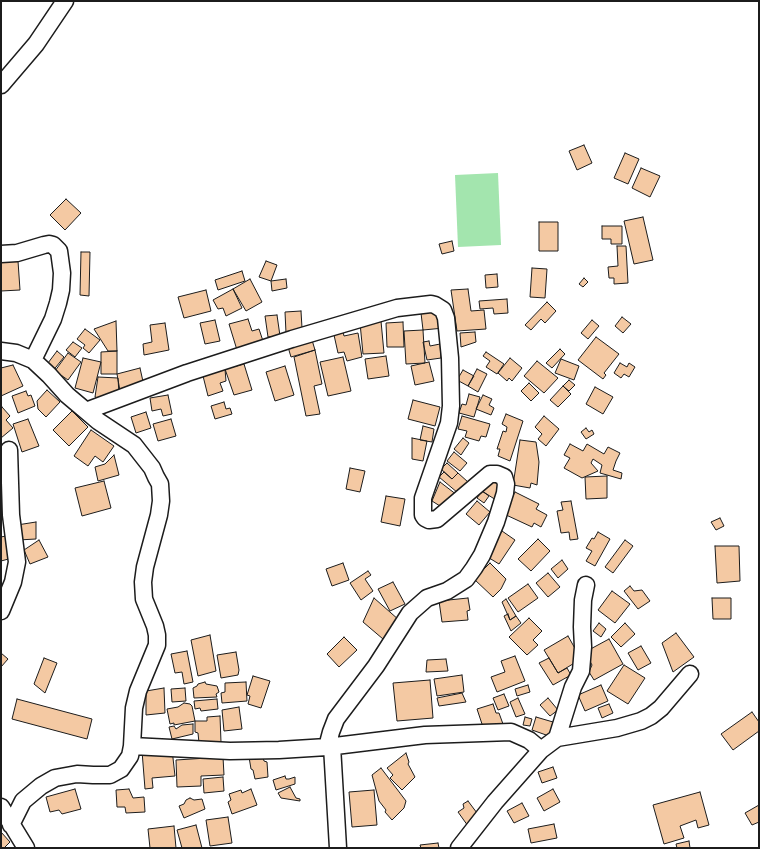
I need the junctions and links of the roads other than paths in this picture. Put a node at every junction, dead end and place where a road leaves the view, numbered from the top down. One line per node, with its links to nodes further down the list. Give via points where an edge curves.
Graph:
1 (65, 1): 2 (street, via 36,44)
2 (1, 85)
3 (1, 254): 5 (street, via 16,254 49,244 53,244 59,251 62,273 58,303)
4 (1, 350): 5 (street)
5 (33, 360): 6 (street)
6 (86, 411): 12 (street, via 134,445 152,468 160,484 159,516 143,582 144,599 155,626 157,645 138,691); 13 (street, via 202,368 397,308 431,304 443,310 450,358 451,406 449,422 423,498 423,514 429,520 437,519 490,474 504,477 505,493 496,522 474,568 466,579 447,591 427,598 410,613 376,666 336,719)
7 (9, 450): 9 (street, via 11,515 17,562 13,582)
8 (586, 585): 11 (street, via 583,600 581,671 573,687)
9 (1, 610)
10 (690, 674): 11 (street, via 661,708 641,721 617,728)
11 (557, 738): 14 (street)
12 (132, 746): 13 (street, via 230,751); 16 (street, via 126,763 116,773 106,776 77,774 55,778 41,786 23,802)
13 (330, 747): 14 (street, via 425,735 511,732 529,740); 18 (street)
14 (541, 750): 19 (street)
15 (1, 807): 16 (street)
16 (11, 825): 17 (street)
17 (26, 848)
18 (338, 848)
19 (459, 848)

